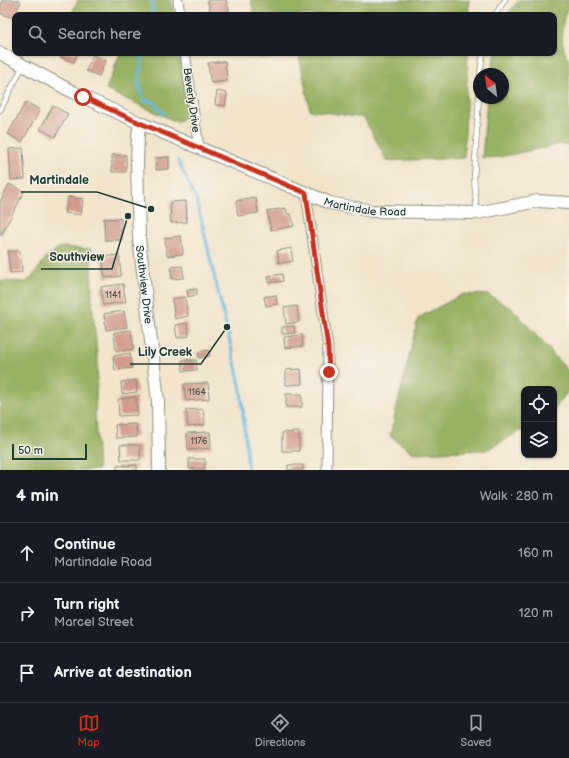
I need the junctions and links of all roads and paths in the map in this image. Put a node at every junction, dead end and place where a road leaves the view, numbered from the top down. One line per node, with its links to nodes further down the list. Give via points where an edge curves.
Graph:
1 (178, 0): 3 (street)
2 (505, 0): 4 (lane)
3 (180, 12)
4 (497, 12)
5 (0, 53): 8 (street, Martindale Road)
6 (185, 56): 13 (street, Beverly Drive)
7 (483, 56): 9 (lane)
8 (23, 66): 11 (lane); 12 (street, Martindale Road)
9 (481, 68)
10 (478, 104): 16 (lane, via 474,179)
11 (0, 110)
12 (140, 123): 13 (street, Martindale Road); 17 (street, Southview Drive, via 136,162 139,238 158,401)
13 (198, 148): 14 (street, Martindale Road)
14 (306, 193): 16 (street, Martindale Road, via 330,203 371,211); 18 (street, via 328,348)
15 (569, 203): 16 (street, Martindale Road, via 538,201)
16 (477, 213)
17 (159, 470)
18 (327, 470)

